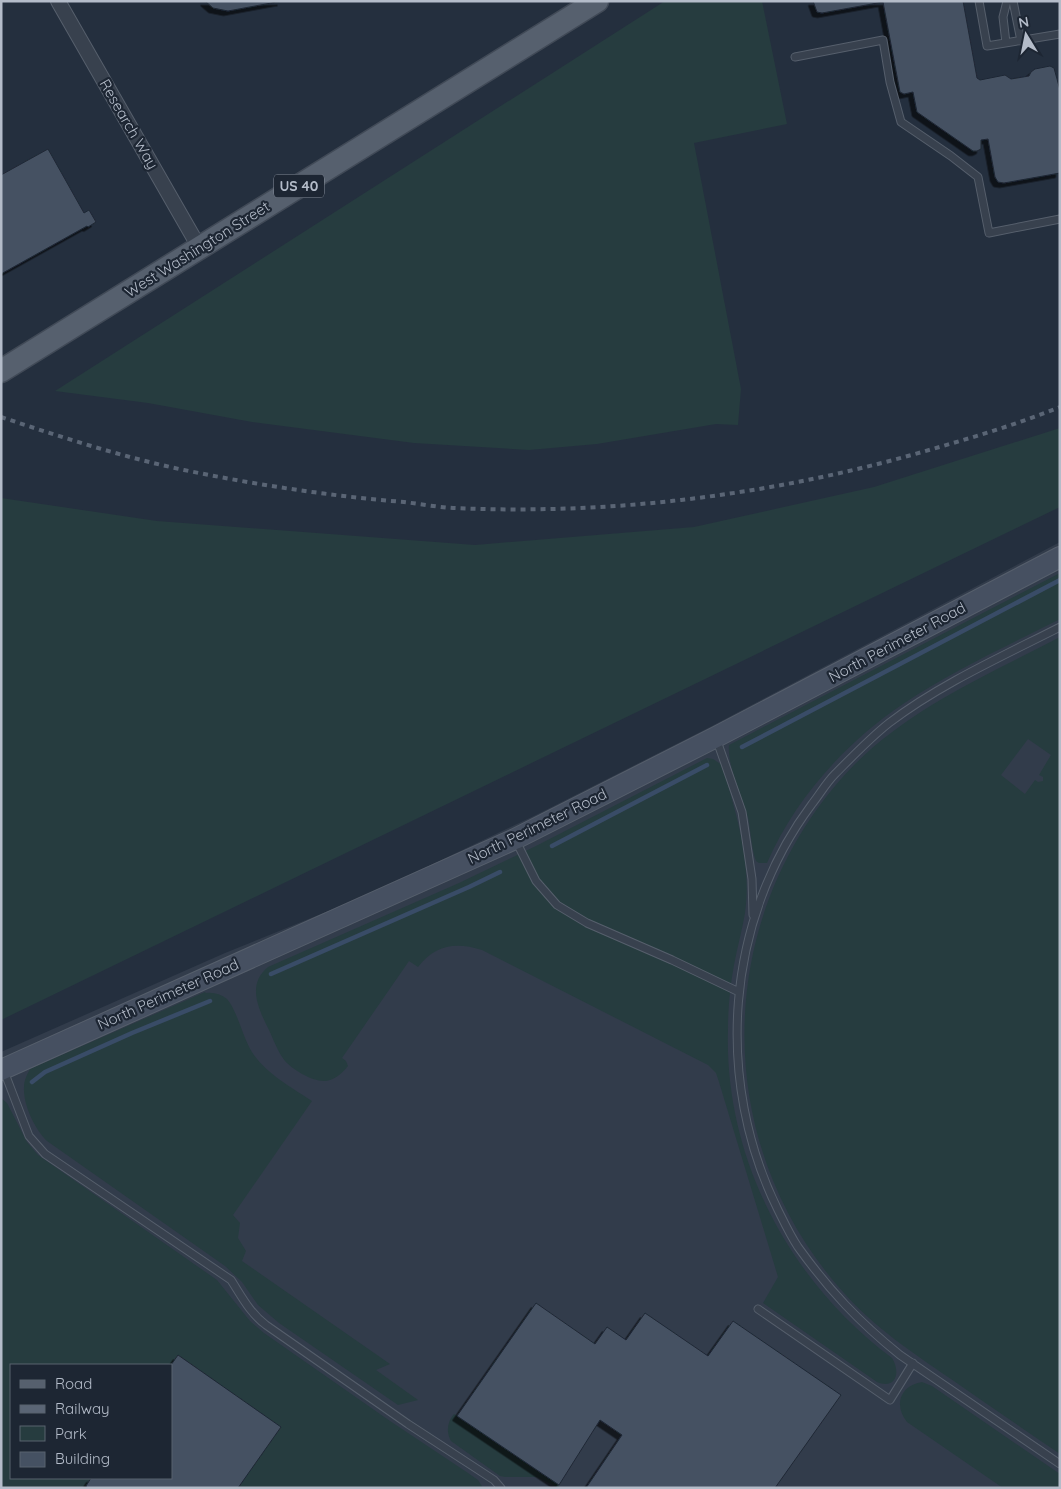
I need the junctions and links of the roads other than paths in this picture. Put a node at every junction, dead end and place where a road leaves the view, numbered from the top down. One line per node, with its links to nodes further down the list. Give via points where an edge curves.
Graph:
1 (58, 1): 11 (street, Research Way)
2 (597, 1): 11 (main road, West Washington Street / US 40)
3 (979, 1): 8 (lane, via 987,46)
4 (1007, 1): 8 (lane, via 1002,17)
5 (1013, 1): 7 (lane)
6 (1060, 34): 7 (lane)
7 (1021, 41): 8 (lane)
8 (1006, 43)
9 (795, 57): 10 (lane, via 882,40 901,122 978,177 989,233)
10 (1060, 219)
11 (199, 247): 12 (main road, West Washington Street / US 40)
12 (1, 370)
13 (1060, 557): 15 (street, North Perimeter Road)
14 (1060, 627): 17 (lane, via 910,708 857,752 830,781 792,832 766,883)
15 (716, 737): 16 (street, North Perimeter Road); 17 (lane, via 742,812 752,879)
16 (515, 839): 18 (lane, via 536,881 557,905 587,923); 19 (street, North Perimeter Road)
17 (753, 920): 18 (lane)
18 (739, 992): 21 (lane, via 736,1049 741,1095 749,1135 771,1196 798,1247 842,1303 877,1337)
19 (2, 1069): 23 (lane, via 29,1136 45,1154 231,1280 248,1308 266,1325 494,1480)
20 (758, 1308): 21 (lane, via 890,1400)
21 (914, 1363): 22 (lane)
22 (1060, 1464)
23 (501, 1488)

